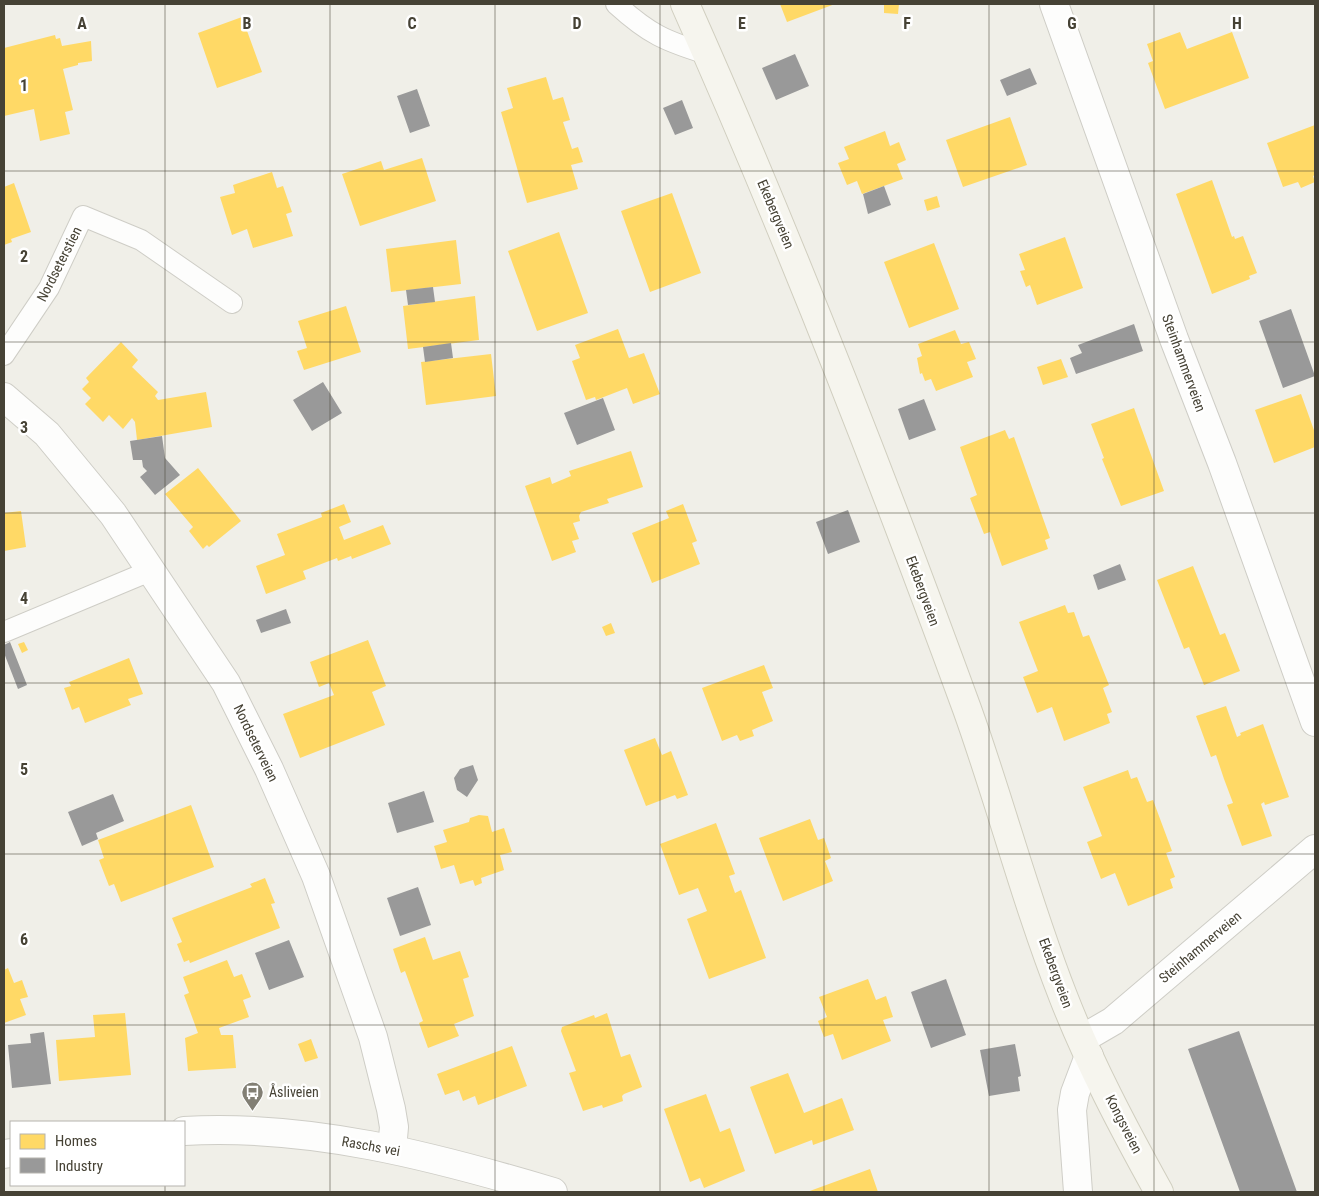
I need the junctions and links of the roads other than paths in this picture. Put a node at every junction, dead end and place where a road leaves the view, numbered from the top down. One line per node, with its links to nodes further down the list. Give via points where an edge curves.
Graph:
1 (616, 4): 4 (lane, via 640,26 670,43)
2 (685, 4): 4 (main road, Ekebergveien)
3 (1054, 4): 10 (street, Steinhammerveien)
4 (708, 54): 12 (main road, Ekebergveien, via 806,286 880,476 983,753 1050,961)
5 (232, 303): 6 (lane, Nordseterstien, via 141,240 83,216 49,288)
6 (4, 355)
7 (4, 397): 8 (street, Nordseterveien, via 47,434 113,514)
8 (150, 571): 9 (lane); 14 (street, Nordseterveien, via 226,683 269,769 316,876 373,1037 391,1109 394,1127)
9 (4, 632)
10 (1315, 722)
11 (1315, 849): 12 (street, Steinhammerveien)
12 (1085, 1047): 16 (street, via 1072,1110); 17 (main road, Kongsveien)
13 (185, 1131): 14 (street, Raschs vei, via 250,1130)
14 (392, 1149): 15 (street, Raschs vei)
15 (553, 1192)
16 (1078, 1192)
17 (1160, 1192)

